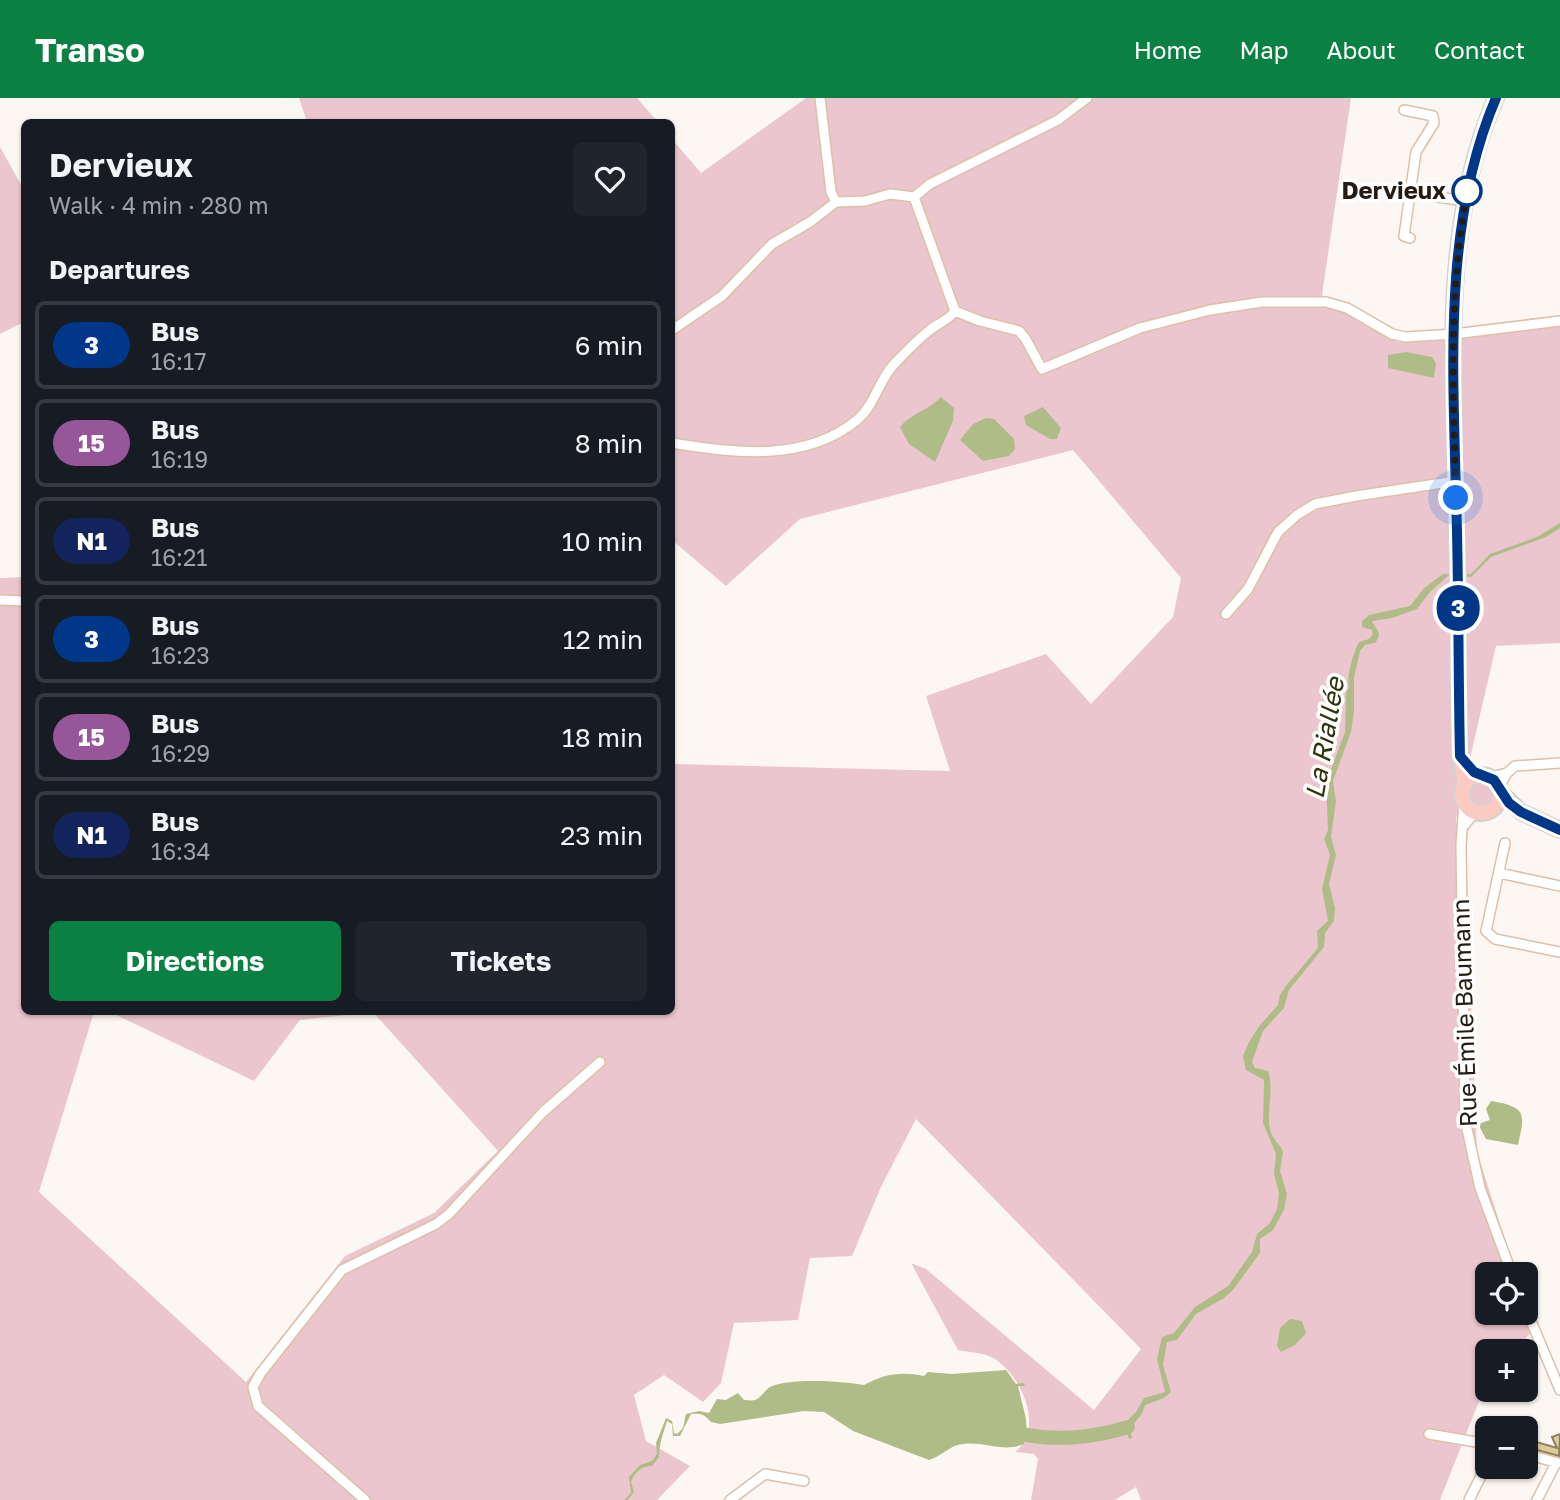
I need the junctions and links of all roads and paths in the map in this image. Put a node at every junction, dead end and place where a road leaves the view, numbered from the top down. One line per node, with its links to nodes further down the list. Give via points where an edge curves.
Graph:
1 (820, 98): 8 (street)
2 (1087, 98): 6 (street, via 1058,120 930,184)
3 (1496, 98): 7 (main road, via 1480,139)
4 (1404, 110): 5 (street, via 1433,116 1434,123 1416,152)
5 (1410, 193): 7 (street); 9 (street, via 1404,236)
6 (914, 197): 8 (street, via 890,194); 10 (street)
7 (1465, 201): 13 (main road)
8 (836, 202): 12 (street, via 772,244 722,296)
9 (1409, 238)
10 (955, 311): 13 (street, via 1019,331 1041,369 1140,328 1262,302 1325,302 1406,337); 14 (street, via 893,365 857,420 829,437 797,448 754,452)
11 (1560, 321): 13 (street)
12 (675, 328)
13 (1454, 334): 15 (main road)
14 (675, 444)
15 (1456, 481): 18 (street, via 1315,504 1278,532 1248,589); 19 (main road)
16 (0, 600): 17 (street)
17 (21, 601)
18 (1226, 614)
19 (1460, 756): 21 (main road); 22 (main road)
20 (1560, 763): 21 (street, via 1515,766)
21 (1493, 783): 22 (main road, via 1472,778); 24 (main road, via 1499,802); 25 (main road)
22 (1465, 785): 23 (main road)
23 (1469, 807): 24 (main road); 26 (street, Rue Émile Baumann); 26 (street)
24 (1492, 810): 25 (main road)
25 (1521, 812): 27 (main road)
26 (1462, 828): 33 (street, Rue Émile Baumann, via 1465,1119 1479,1188)
27 (1560, 830)
28 (1505, 843): 29 (street)
29 (1499, 873): 30 (street); 31 (street, via 1486,931 1489,935)
30 (1560, 887)
31 (1560, 952)
32 (600, 1062): 44 (street, via 544,1112 449,1214 342,1270 253,1387 258,1406)
33 (1507, 1262)
34 (1533, 1325): 35 (street)
35 (1560, 1390)
36 (1429, 1434): 37 (street)
37 (1475, 1442)
38 (1538, 1457): 39 (street)
39 (1558, 1463): 46 (street)
40 (1480, 1479): 45 (street)
41 (804, 1481): 43 (street, via 765,1474)
42 (726, 1487): 43 (street)
43 (732, 1499)
44 (365, 1500)
45 (1469, 1500)
46 (1537, 1500)

